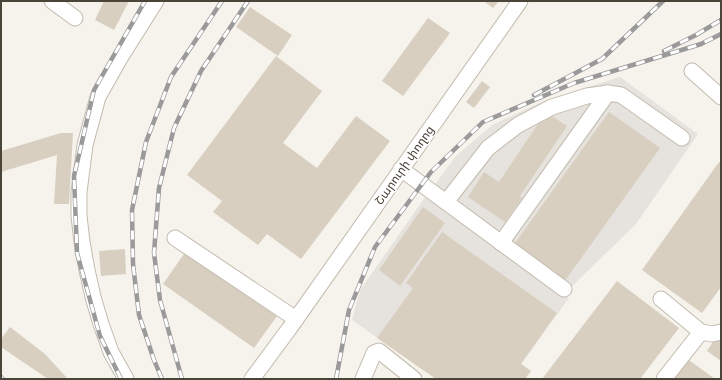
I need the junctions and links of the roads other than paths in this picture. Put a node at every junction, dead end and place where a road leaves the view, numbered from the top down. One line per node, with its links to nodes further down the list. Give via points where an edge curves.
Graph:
1 (52, 1): 4 (street)
2 (156, 1): 18 (street, via 98,97 85,145 79,192 82,242 93,297 111,352)
3 (520, 1): 9 (street, Շարուրի փողոց)
4 (75, 18)
5 (692, 71): 7 (street)
6 (608, 92): 8 (street, via 621,95); 10 (street, via 552,107 518,125 486,151); 12 (street)
7 (721, 97)
8 (682, 138)
9 (401, 169): 10 (street); 15 (street, Շարուրի փողոց)
10 (446, 202): 12 (street)
11 (175, 238): 15 (street)
12 (501, 243): 13 (street)
13 (564, 289)
14 (661, 299): 16 (street)
15 (292, 324): 19 (street, Շարուրի փողոց)
16 (701, 332): 17 (street); 22 (street)
17 (721, 332)
18 (126, 379)
19 (252, 379)
20 (363, 379): 21 (street, via 374,353 379,351)
21 (414, 379)
22 (664, 379)

